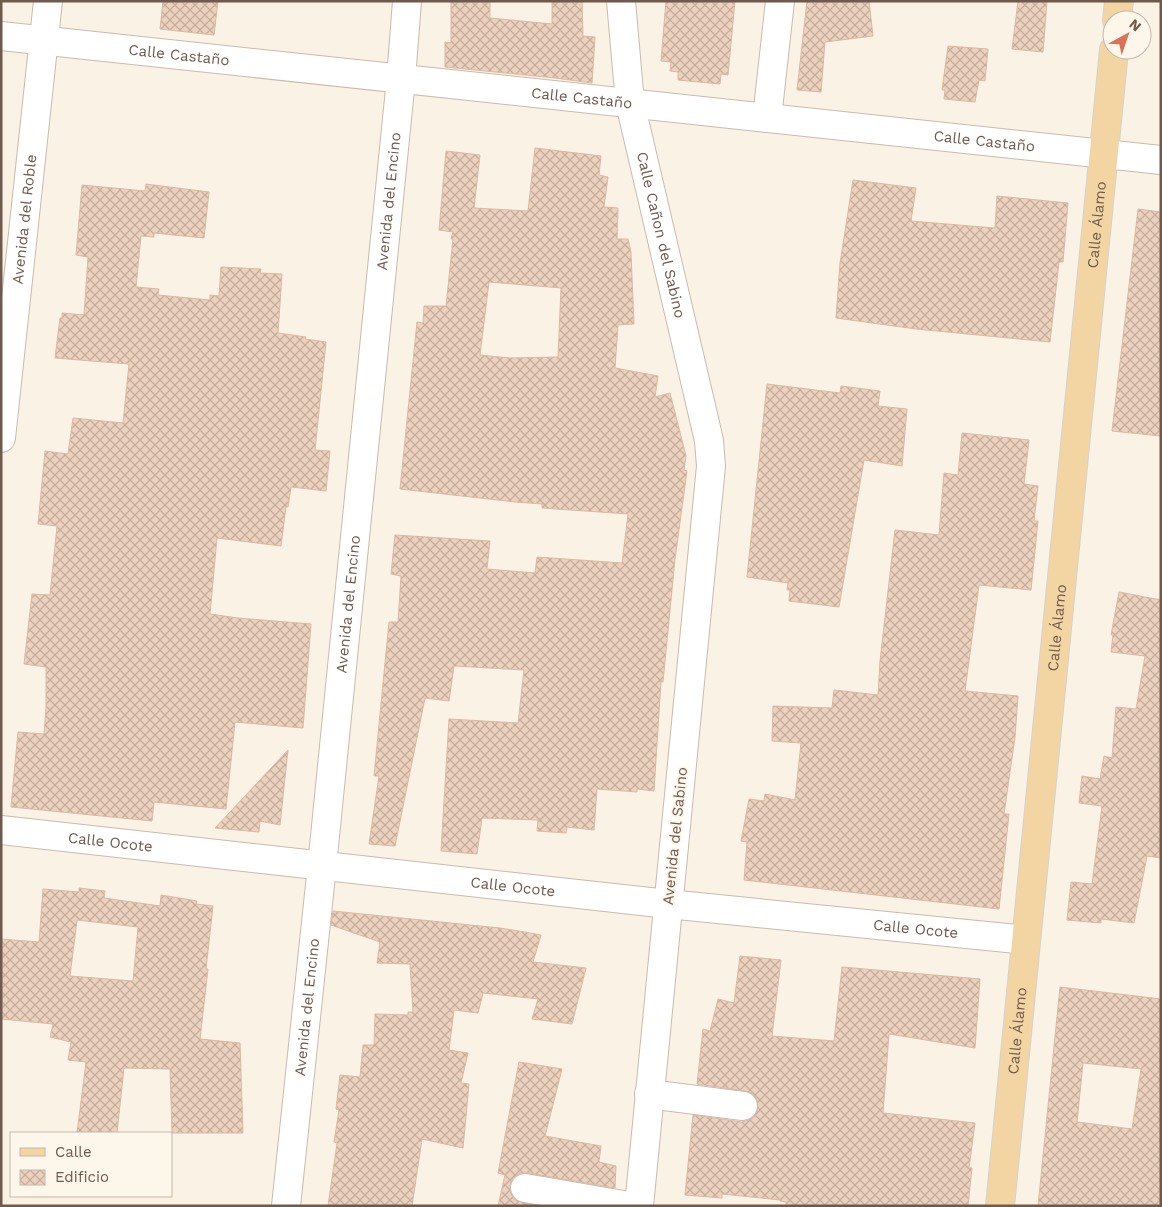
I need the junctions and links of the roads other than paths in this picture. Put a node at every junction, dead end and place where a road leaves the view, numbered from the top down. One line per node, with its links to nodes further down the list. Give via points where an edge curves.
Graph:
1 (48, 1): 6 (street, Avenida del Roble)
2 (407, 1): 8 (street, Avenida del Encino)
3 (620, 1): 9 (street, Calle Cañon del Sabino)
4 (780, 1): 10 (street)
5 (1, 36): 6 (street, Calle Castaño)
6 (44, 40): 8 (street, Calle Castaño); 13 (street, Avenida del Roble)
7 (1113, 60): 11 (main road, Calle Álamo)
8 (400, 79): 9 (street, Calle Castaño); 16 (street, Avenida del Encino)
9 (630, 103): 10 (street, Calle Castaño); 14 (street, Calle Cañon del Sabino, via 709,441)
10 (767, 118): 11 (street, Calle Castaño)
11 (1104, 154): 12 (street, Calle Castaño); 18 (main road, Calle Álamo)
12 (1161, 160)
13 (1, 438)
14 (711, 466): 17 (street, Avenida del Sabino)
15 (1, 830): 16 (street, Calle Ocote)
16 (322, 866): 17 (street, Calle Ocote); 22 (street, Avenida del Encino)
17 (668, 904): 18 (street, Calle Ocote); 19 (street, Avenida del Sabino)
18 (1026, 940): 25 (main road, Calle Álamo)
19 (649, 1094): 20 (street); 24 (street, Avenida del Sabino)
20 (743, 1106)
21 (525, 1188): 23 (street)
22 (286, 1206)
23 (629, 1206)
24 (638, 1206)
25 (1000, 1206)

